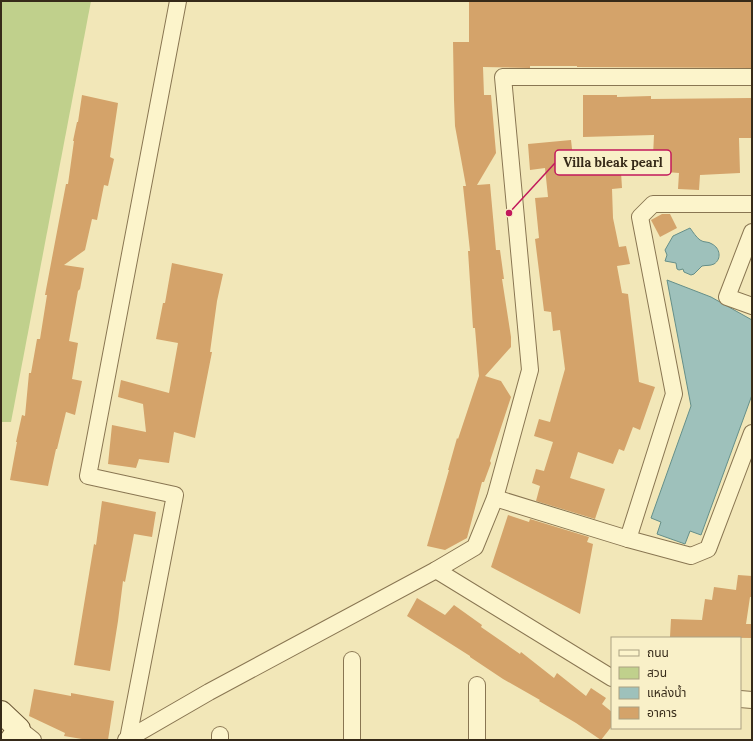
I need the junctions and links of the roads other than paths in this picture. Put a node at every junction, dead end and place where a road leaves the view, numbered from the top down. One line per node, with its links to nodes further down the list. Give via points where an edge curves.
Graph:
1 (178, 1): 17 (street, via 88,476 175,495)
2 (752, 77): 7 (street, via 503,77 530,370)
3 (752, 204): 8 (street, via 653,204 640,217 674,394)
4 (752, 232): 5 (street, via 727,297)
5 (752, 306)
6 (752, 434): 8 (street, via 708,549 691,556)
7 (495, 498): 8 (street); 9 (street, via 475,547)
8 (628, 539)
9 (436, 570): 11 (street); 17 (street, via 209,692)
10 (352, 660): 18 (street)
11 (611, 677)
12 (477, 685): 19 (street)
13 (741, 699): 14 (street)
14 (752, 700)
15 (1, 712): 16 (street)
16 (21, 736)
17 (127, 740)
18 (352, 740)
19 (477, 740)

